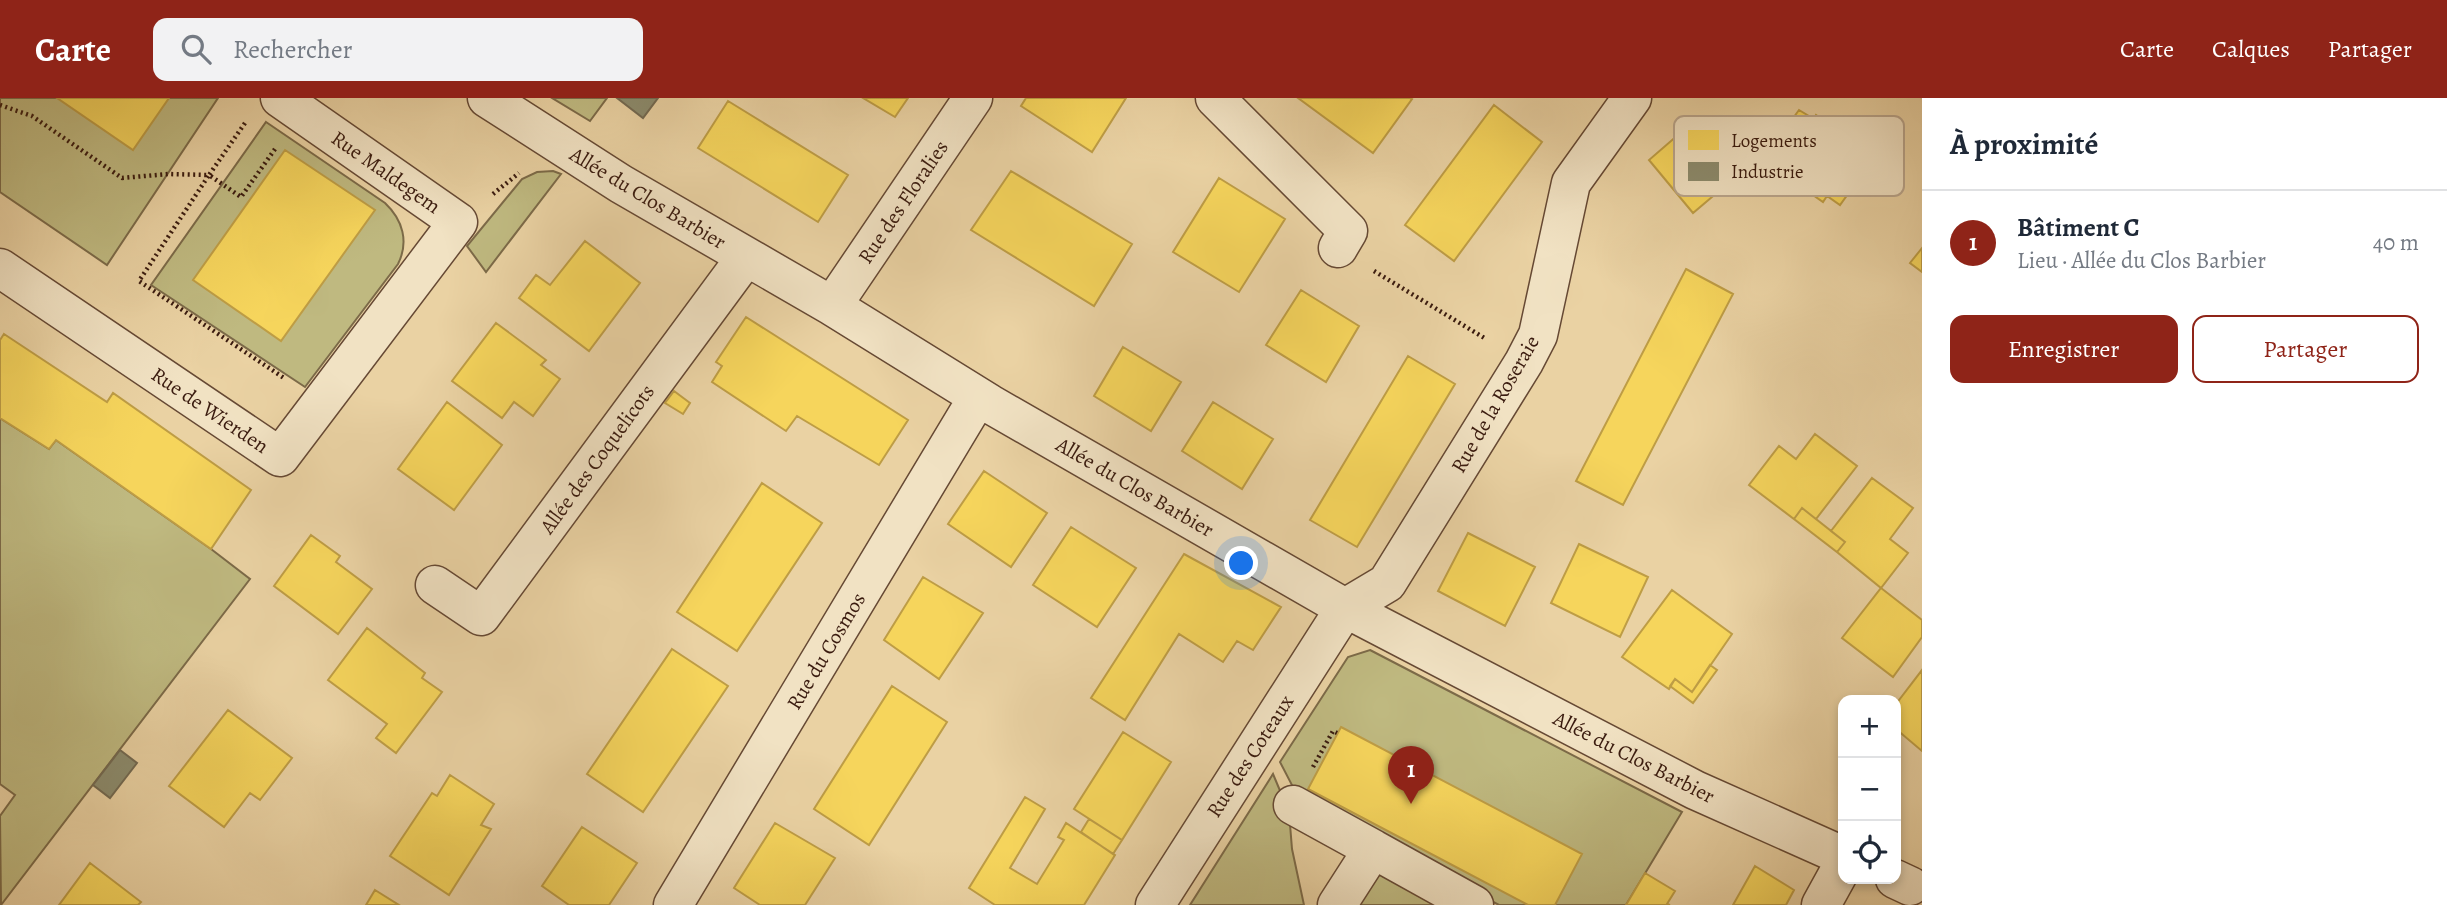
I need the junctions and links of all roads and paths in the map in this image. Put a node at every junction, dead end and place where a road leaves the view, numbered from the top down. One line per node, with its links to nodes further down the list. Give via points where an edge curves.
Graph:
1 (280, 98): 11 (street, Rue Maldegem)
2 (487, 98): 8 (street, Allée du Clos Barbier)
3 (973, 98): 15 (street, Rue des Floralies)
4 (1215, 98): 12 (street, via 1348,231)
5 (1632, 98): 16 (street, Rue de la Roseraie, via 1571,183 1538,335)
6 (0, 105): 10 (path, via 32,116 122,178)
7 (248, 119): 10 (path)
8 (549, 138): 11 (path, via 527,167); 13 (street, Allée du Clos Barbier)
9 (276, 148): 10 (path, via 242,197)
10 (209, 175): 17 (path, via 139,281)
11 (458, 222): 14 (street, Rue de Wierden, via 280,457)
12 (1338, 248): 16 (path)
13 (746, 257): 15 (street, Allée du Clos Barbier); 19 (street, Allée des Coquelicots, via 481,616)
14 (0, 268)
15 (832, 306): 18 (street, Allée du Clos Barbier)
16 (1524, 362): 20 (street, Rue de la Roseraie, via 1387,583)
17 (284, 379)
18 (978, 397): 20 (street, Allée du Clos Barbier); 25 (street, Rue du Cosmos)
19 (435, 585)
20 (1345, 608): 23 (street, Allée du Clos Barbier, via 1695,790); 26 (street, Rue des Coteaux)
21 (1293, 805): 22 (street)
22 (1373, 849): 27 (street); 28 (street)
23 (1838, 854)
24 (1838, 874): 29 (street)
25 (673, 905)
26 (1155, 905)
27 (1337, 905)
28 (1474, 905)
29 (1821, 905)

